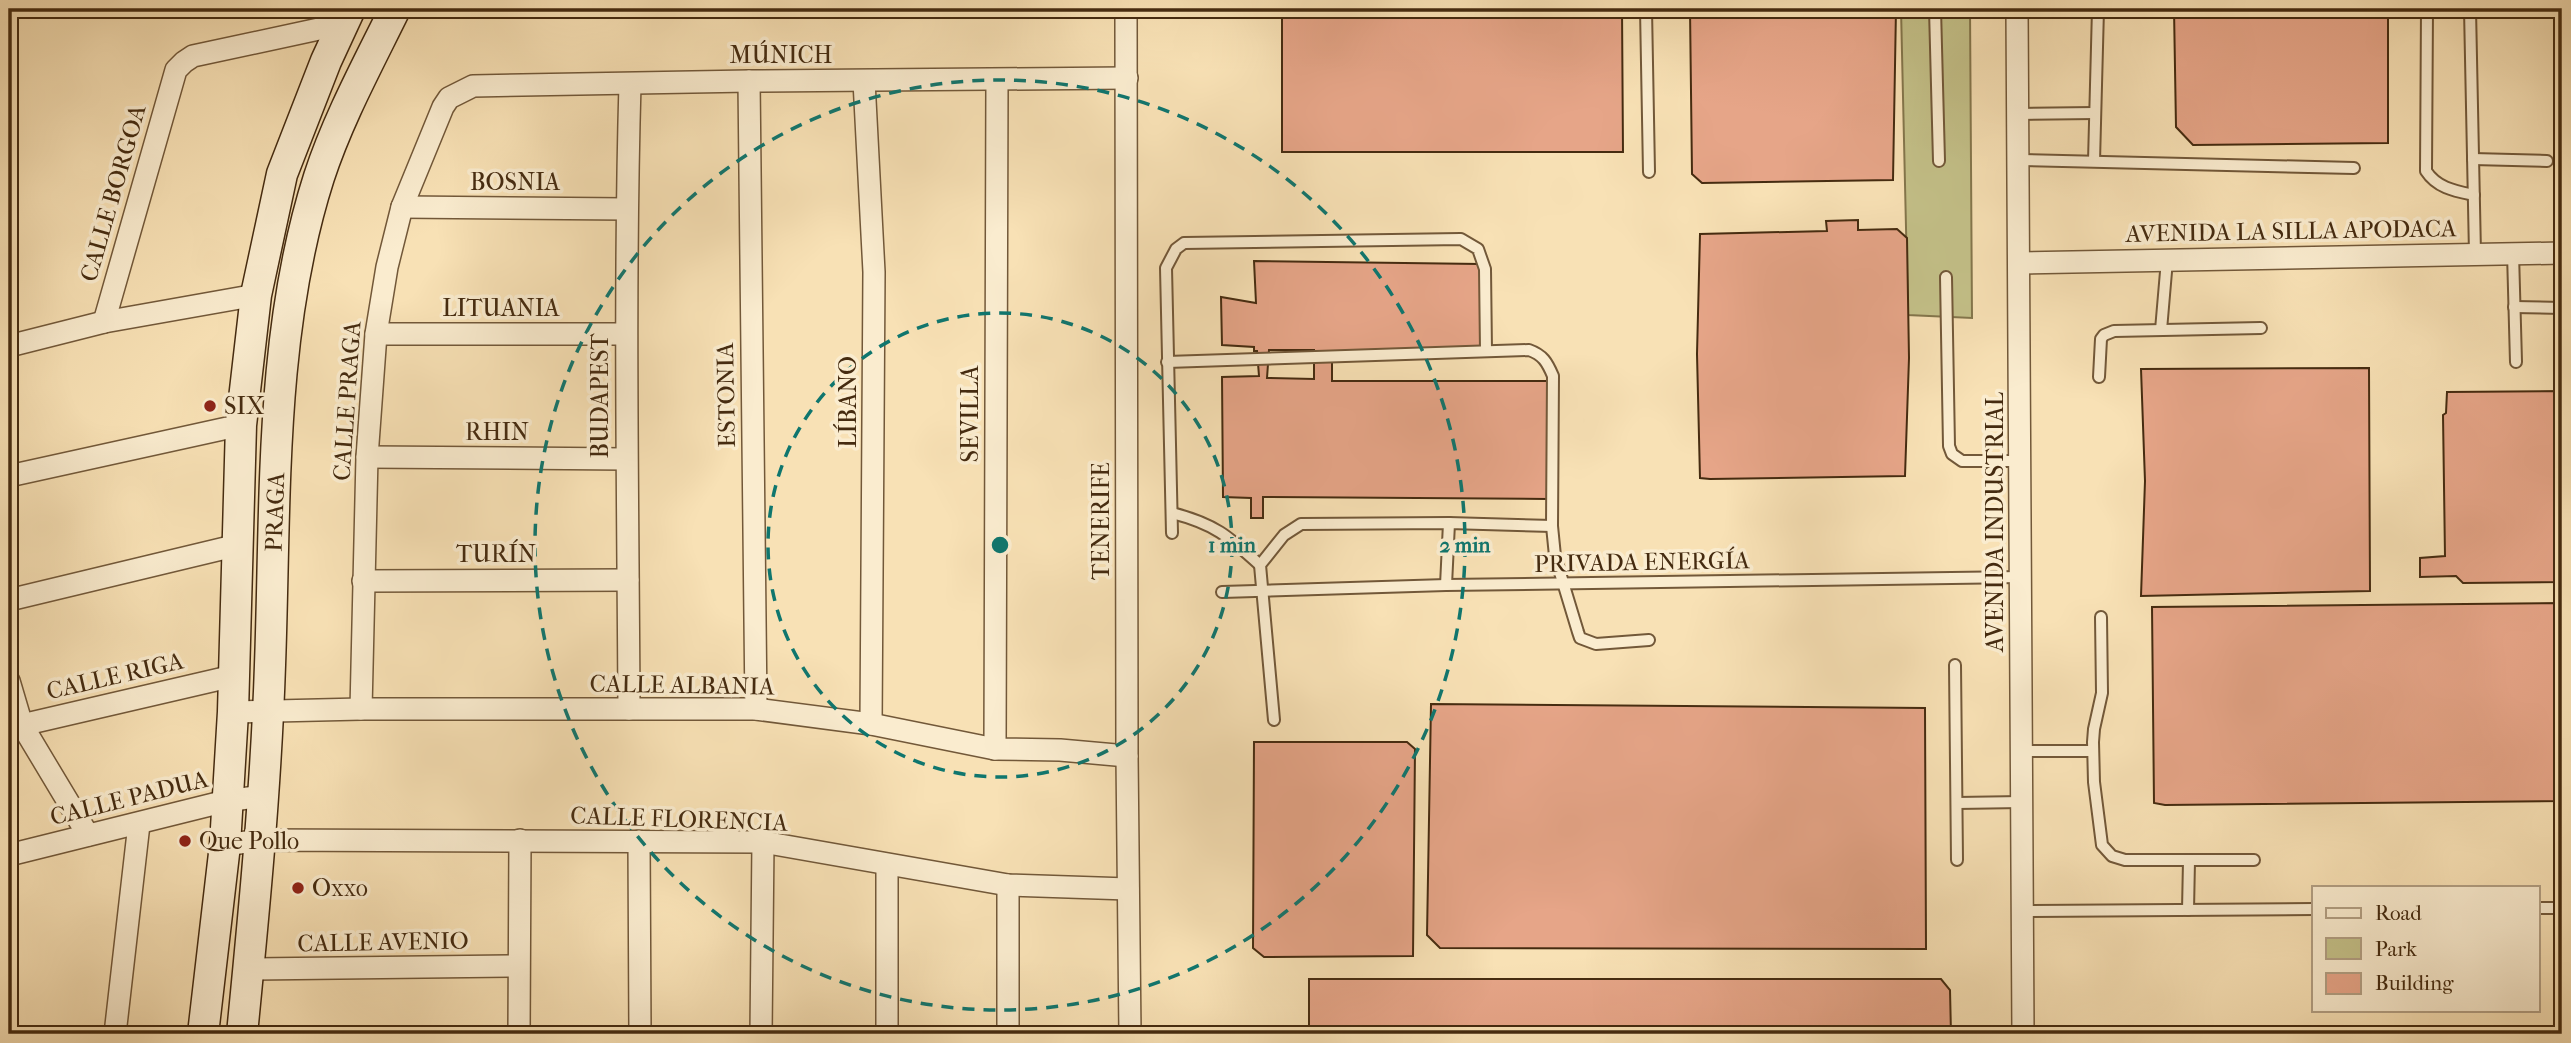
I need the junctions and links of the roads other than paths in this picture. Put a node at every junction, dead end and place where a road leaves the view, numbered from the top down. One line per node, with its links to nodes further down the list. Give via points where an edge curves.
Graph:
1 (395, 9): 75 (street, PRAGA, via 341,119 319,177 293,283 279,397)
2 (1126, 9): 10 (street, TENERIFE)
3 (1646, 9): 24 (lane)
4 (1935, 9): 20 (lane)
5 (2017, 9): 17 (street, AVENIDA INDUSTRIAL)
6 (2098, 9): 16 (lane)
7 (2427, 9): 25 (lane, via 2426,171 2432,181)
8 (2470, 9): 18 (lane)
9 (346, 16): 34 (street, PRAGA, via 282,174); 37 (street, CALLE BORGOA, via 184,61 172,78)
10 (1127, 78): 11 (street, MÚNICH); 82 (street, TENERIFE)
11 (997, 80): 13 (street, MÚNICH); 79 (street, SEVILLA)
12 (749, 81): 13 (street, MÚNICH); 14 (street, MÚNICH); 73 (street, ESTONIA)
13 (864, 81): 77 (street, LÍBANO, via 874,272)
14 (630, 84): 15 (street, MÚNICH, via 473,86 449,98); 27 (street, BUDAPEST)
15 (443, 107): 26 (street, CALLE PRAGA)
16 (2095, 113): 17 (lane); 21 (lane)
17 (2018, 114): 19 (street, AVENIDA INDUSTRIAL)
18 (2473, 159): 22 (lane); 25 (lane)
19 (2019, 160): 21 (lane); 32 (street, AVENIDA INDUSTRIAL)
20 (1939, 161)
21 (2094, 161): 23 (lane)
22 (2547, 161)
23 (2354, 168)
24 (1648, 172)
25 (2474, 195): 30 (lane)
26 (402, 207): 27 (street, BOSNIA); 40 (street, CALLE PRAGA)
27 (627, 209): 41 (street, BUDAPEST)
28 (2513, 253): 29 (street, AVENIDA LA SILLA APODACA); 30 (street, AVENIDA LA SILLA APODACA); 35 (lane)
29 (2562, 253)
30 (2475, 254): 31 (street, AVENIDA LA SILLA APODACA)
31 (2166, 260): 32 (street, AVENIDA LA SILLA APODACA); 39 (lane)
32 (2020, 264): 50 (street, AVENIDA INDUSTRIAL)
33 (1945, 277): 50 (lane, via 1952,454 1962,461)
34 (256, 295): 37 (street); 47 (street, PRAGA)
35 (2515, 306): 36 (lane); 45 (lane)
36 (2562, 307)
37 (104, 322): 42 (street)
38 (2261, 328): 39 (lane)
39 (2161, 330): 46 (lane, via 2104,335)
40 (376, 334): 41 (street, LITUANIA); 48 (street, CALLE PRAGA)
41 (626, 334): 49 (street, BUDAPEST)
42 (9, 346)
43 (1486, 351): 44 (lane); 44 (lane, via 1485,269 1478,249 1461,239 1184,243 1166,268); 54 (lane, via 1529,350 1547,362 1553,376)
44 (1167, 362): 52 (lane)
45 (2516, 362)
46 (2099, 377)
47 (241, 425): 51 (street); 56 (street, PRAGA)
48 (367, 457): 49 (street, RHIN); 60 (street, CALLE PRAGA)
49 (626, 459): 59 (street, BUDAPEST)
50 (2021, 461): 58 (street, AVENIDA INDUSTRIAL)
51 (9, 476)
52 (1172, 513): 55 (lane); 57 (lane, via 1224,532)
53 (1449, 523): 54 (lane); 57 (lane, via 1301,524 1284,535); 62 (lane)
54 (1552, 526): 61 (lane)
55 (1172, 533)
56 (238, 545): 65 (street); 69 (street, PRAGA)
57 (1260, 565): 63 (lane)
58 (2021, 577): 61 (lane, PRIVADA ENERGÍA); 80 (street, AVENIDA INDUSTRIAL)
59 (628, 580): 60 (street, TURÍN); 72 (street, BUDAPEST)
60 (363, 581): 71 (street, CALLE PRAGA)
61 (1564, 584): 62 (lane, PRIVADA ENERGÍA); 67 (lane, via 1580,638 1596,644)
62 (1446, 585): 63 (lane, PRIVADA ENERGÍA)
63 (1261, 591): 64 (lane, PRIVADA ENERGÍA); 76 (lane)
64 (1222, 592)
65 (9, 600)
66 (2101, 617): 81 (lane, via 2102,693)
67 (1649, 640)
68 (1955, 665): 86 (lane)
69 (233, 676): 74 (street, PRAGA); 78 (street, CALLE RIGA)
70 (9, 681): 78 (street)
71 (361, 709): 72 (street, CALLE ALBANIA); 75 (street, CALLE ALBANIA)
72 (629, 709): 73 (street, CALLE ALBANIA)
73 (756, 709): 77 (street, CALLE ALBANIA)
74 (233, 712): 75 (street, CALLE ALBANIA); 84 (street, PRAGA)
75 (269, 712): 83 (street, PRAGA)
76 (1274, 720)
77 (872, 724): 79 (street, CALLE ALBANIA)
78 (15, 727): 88 (street)
79 (995, 749): 82 (street, CALLE ALBANIA)
80 (2022, 751): 81 (lane); 85 (street, AVENIDA INDUSTRIAL)
81 (2093, 751): 97 (lane, via 2105,851 2125,860)
82 (1127, 756): 100 (street, TENERIFE)
83 (262, 796): 84 (street, CALLE PADUA); 89 (street, PRAGA)
84 (226, 801): 87 (street, CALLE PADUA); 93 (street, PRAGA)
85 (2022, 802): 86 (lane); 105 (street, AVENIDA INDUSTRIAL)
86 (1957, 803): 95 (lane)
87 (139, 824): 88 (street, CALLE PADUA); 108 (street)
88 (88, 835): 94 (street, CALLE PADUA)
89 (260, 840): 90 (street, CALLE FLORENCIA); 93 (street, CALLE FLORENCIA); 107 (street, PRAGA)
90 (520, 840): 91 (street, CALLE FLORENCIA); 106 (street)
91 (639, 841): 92 (street, CALLE FLORENCIA); 112 (street)
92 (763, 842): 98 (street, CALLE FLORENCIA); 113 (street)
93 (225, 845): 109 (street, PRAGA)
94 (9, 856)
95 (1957, 860)
96 (2254, 860): 97 (lane)
97 (2189, 861): 104 (lane)
98 (887, 865): 99 (street, CALLE FLORENCIA); 114 (street)
99 (1009, 885): 100 (street, CALLE FLORENCIA); 115 (street)
100 (1128, 889): 116 (street, TENERIFE)
101 (2540, 908): 102 (lane)
102 (2562, 908)
103 (2312, 909): 104 (lane)
104 (2188, 910): 105 (lane)
105 (2022, 911): 117 (street, AVENIDA INDUSTRIAL)
106 (518, 966): 107 (street, CALLE AVENIO); 111 (street)
107 (248, 970): 110 (street, PRAGA)
108 (115, 1034)
109 (203, 1034)
110 (242, 1034)
111 (519, 1034)
112 (640, 1034)
113 (761, 1034)
114 (887, 1034)
115 (1009, 1034)
116 (1130, 1034)
117 (2023, 1034)

